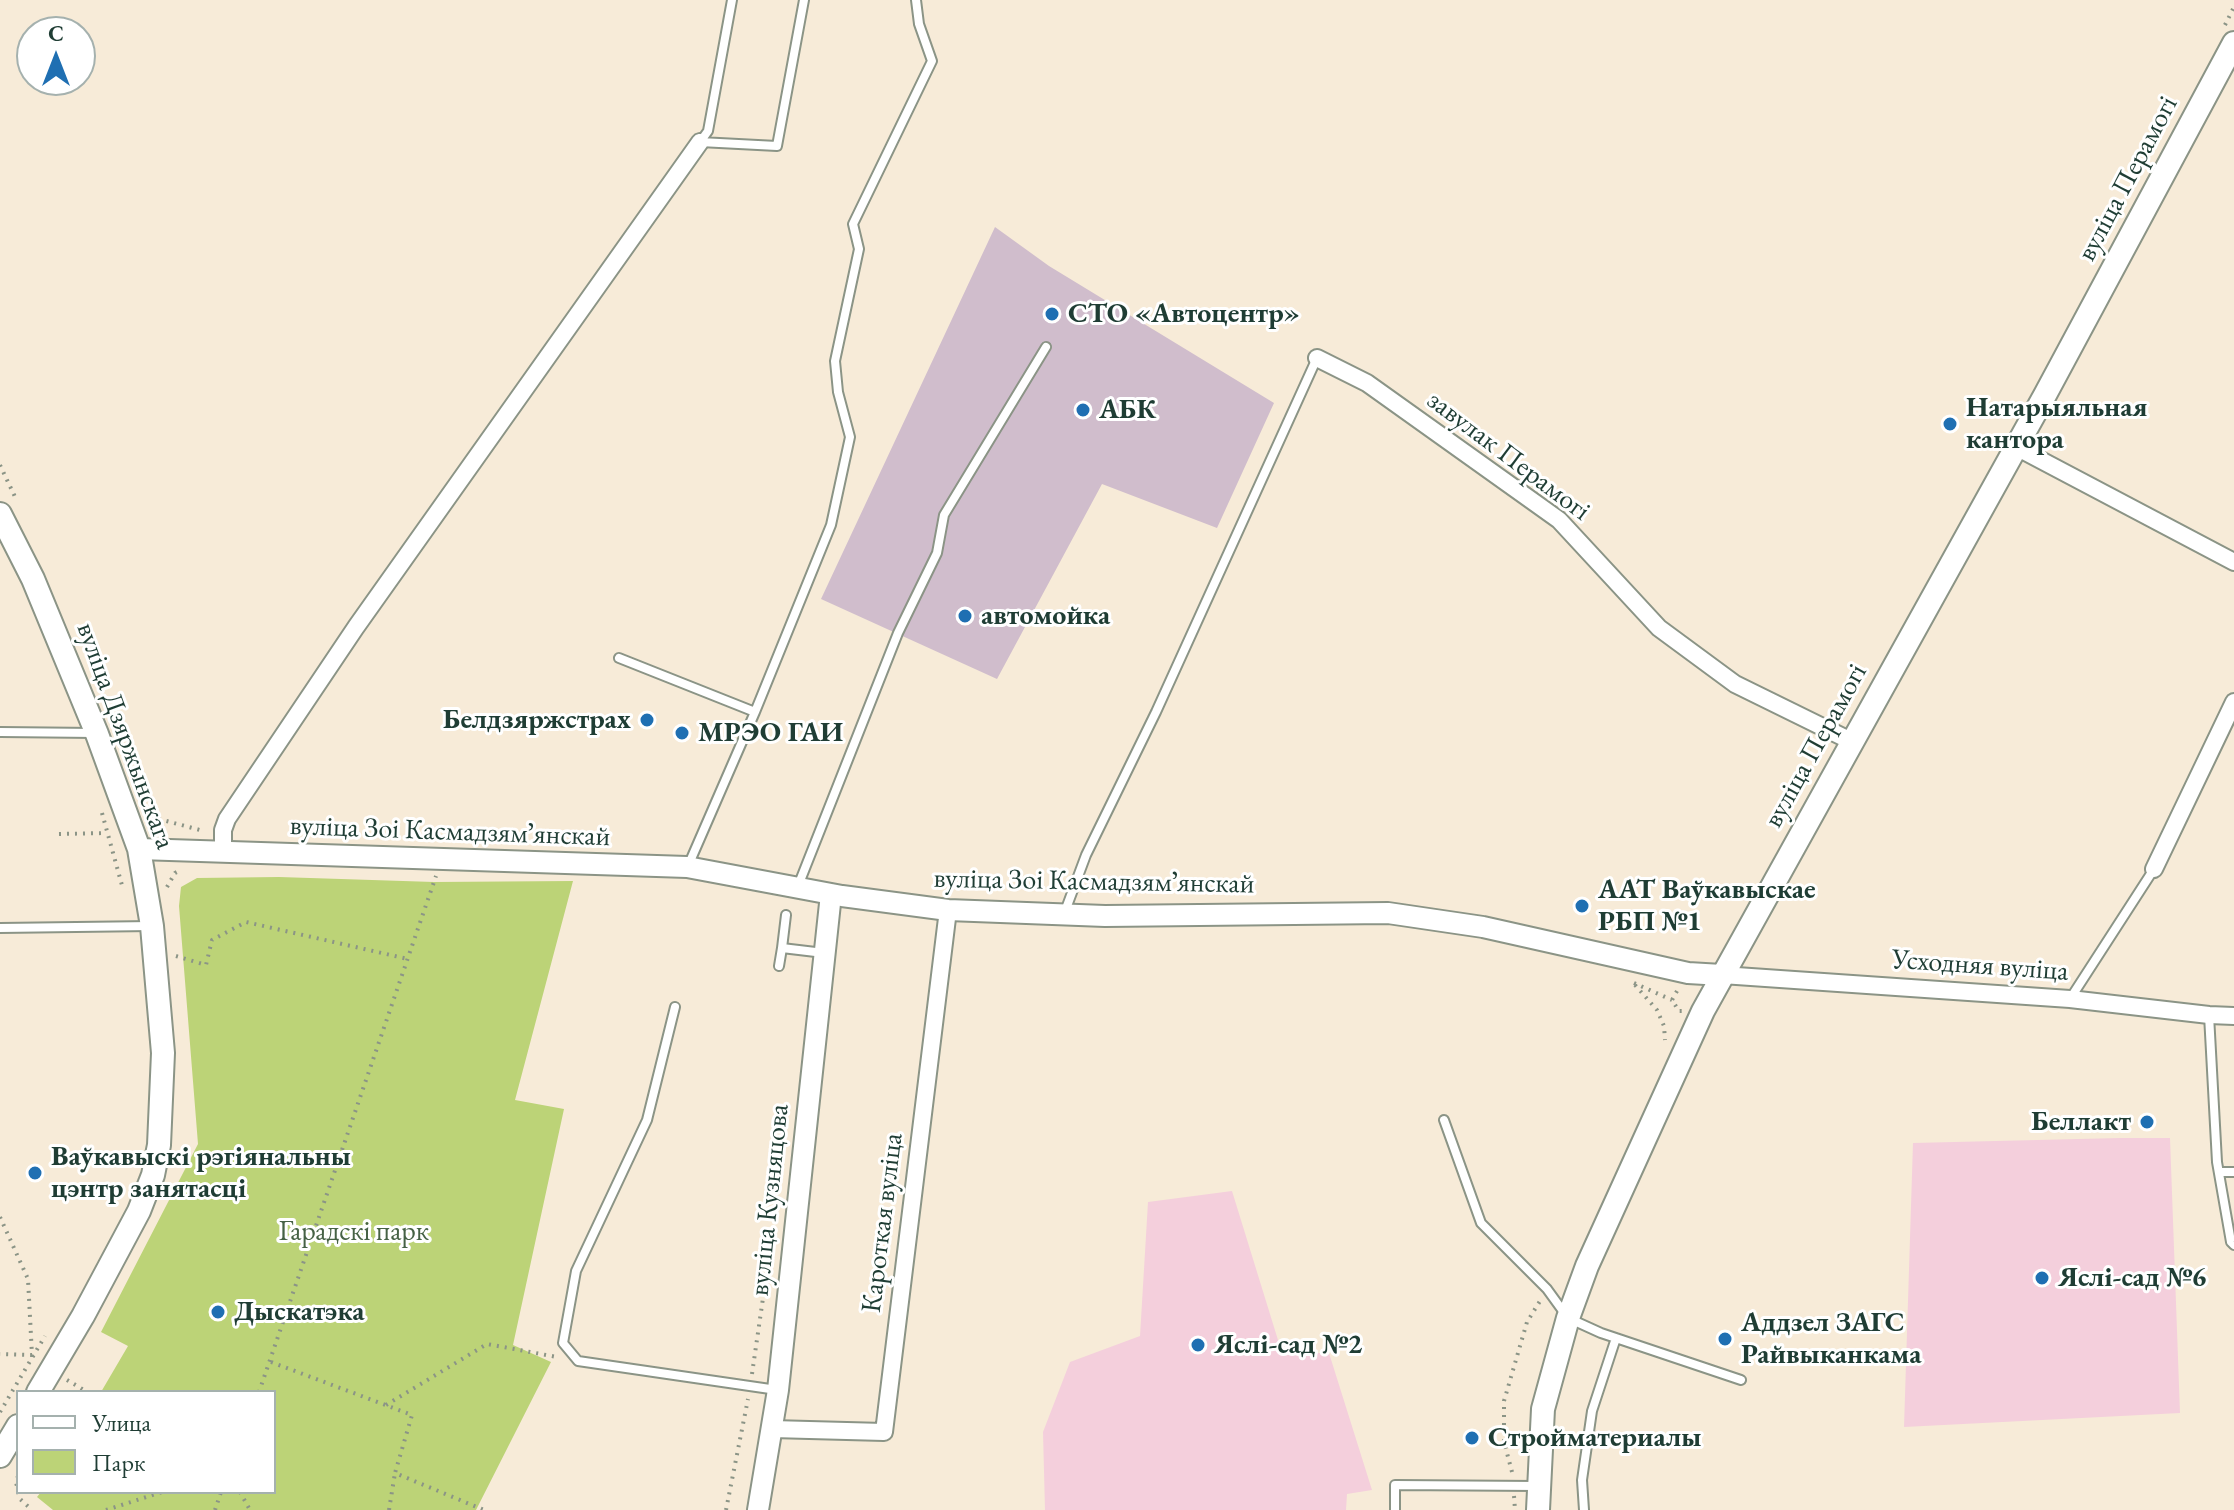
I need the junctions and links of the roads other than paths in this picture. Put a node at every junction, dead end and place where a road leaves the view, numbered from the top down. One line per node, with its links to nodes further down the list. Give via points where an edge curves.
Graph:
1 (732, 0): 5 (lane, via 708,131)
2 (804, 0): 5 (lane, via 777,146)
3 (916, 0): 13 (lane, via 932,61 853,224 859,249 835,361 850,437 841,481 831,525)
4 (2234, 43): 8 (main road, вуліца Перамогі)
5 (700, 142): 18 (street, via 356,627 227,819)
6 (1046, 347): 21 (lane, via 944,515 937,553 898,633)
7 (1317, 358): 16 (street, завулак Перамогі, via 1367,383 1559,520 1659,628 1735,684); 24 (lane)
8 (2016, 447): 10 (street); 16 (main road, вуліца Перамогі)
9 (0, 514): 15 (main road, вуліца Дзяржынскага)
10 (2234, 562)
11 (619, 658): 13 (lane)
12 (2234, 702): 20 (street)
13 (755, 712): 19 (lane)
14 (0, 732): 15 (lane)
15 (97, 734): 17 (main road, вуліца Дзяржынскага)
16 (1853, 742): 31 (main road, вуліца Перамогі)
17 (139, 849): 18 (street, вуліца Зоі Касмадзямʼянскай); 26 (main road, вуліца Дзяржынскага)
18 (223, 853): 19 (street, вуліца Зоі Касмадзямʼянскай)
19 (687, 867): 21 (street, вуліца Зоі Касмадзямʼянскай)
20 (2154, 869): 32 (lane)
21 (797, 887): 22 (street, вуліца Зоі Касмадзямʼянскай)
22 (831, 894): 23 (street, вуліца Зоі Касмадзямʼянскай); 29 (street, вуліца Кузняцова)
23 (948, 910): 24 (street, вуліца Зоі Касмадзямʼянскай); 46 (street, Кароткая вуліца, via 884,1432)
24 (1063, 914): 31 (street, вуліца Зоі Касмадзямʼянскай, via 1388,913 1483,927 1688,973)
25 (786, 915): 28 (lane)
26 (143, 926): 27 (lane); 43 (main road, вуліца Дзяржынскага, via 163,1053 153,1175 133,1224)
27 (0, 928)
28 (782, 948): 29 (lane); 30 (lane)
29 (825, 953): 44 (street, вуліца Кузняцова)
30 (779, 966)
31 (1722, 975): 32 (street, Усходняя вуліца); 40 (main road, вуліца Перамогі)
32 (2070, 999): 34 (street, Усходняя вуліца)
33 (675, 1007): 44 (lane, via 647,1120 576,1271 563,1343 578,1361)
34 (2209, 1015): 35 (street, Усходняя вуліца); 37 (lane)
35 (2234, 1016)
36 (1444, 1120): 40 (lane, via 1481,1223 1547,1289)
37 (2219, 1172): 38 (lane); 39 (lane)
38 (2234, 1172)
39 (2234, 1245)
40 (1568, 1318): 41 (lane); 48 (main road, вуліца Перамогі, via 1543,1409)
41 (1616, 1338): 42 (lane); 52 (lane, via 1592,1411 1582,1480)
42 (1741, 1380)
43 (39, 1390)
44 (778, 1390): 46 (street, вуліца Кузняцова)
45 (16, 1429): 47 (main road)
46 (772, 1429): 49 (street, вуліца Кузняцова)
47 (0, 1456)
48 (1539, 1486): 50 (lane, via 1395,1485); 51 (main road, вуліца Перамогі)
49 (758, 1510)
50 (1395, 1510)
51 (1538, 1510)
52 (1584, 1510)

